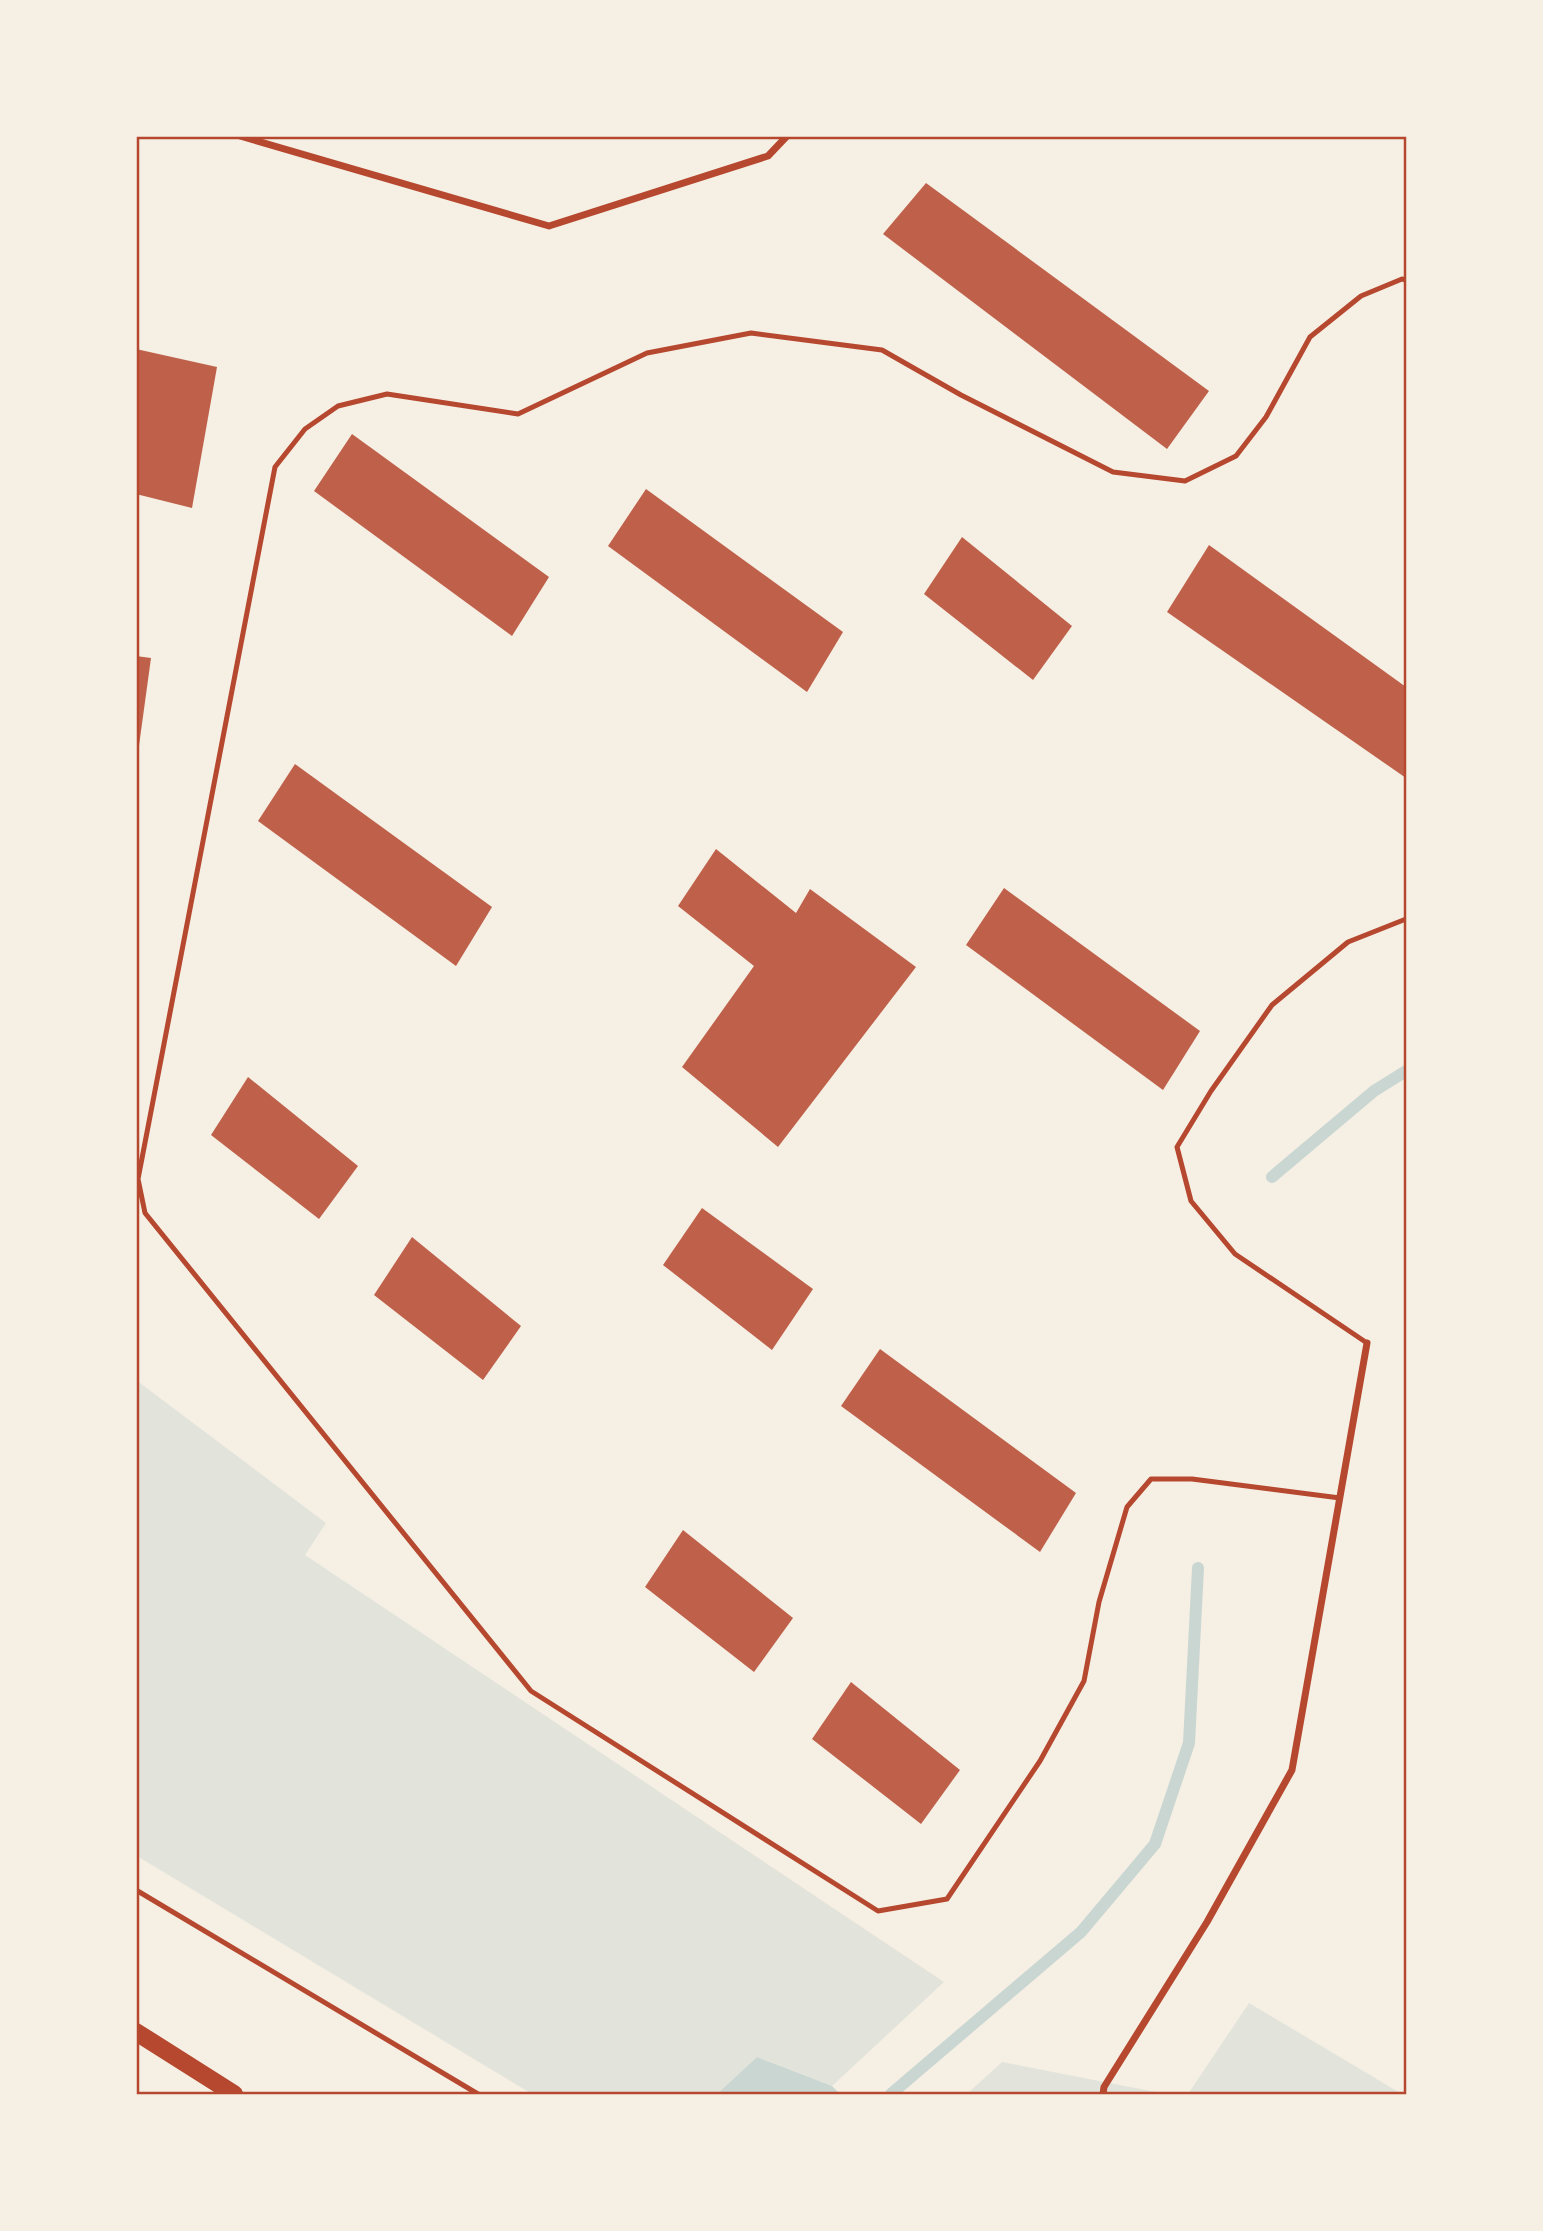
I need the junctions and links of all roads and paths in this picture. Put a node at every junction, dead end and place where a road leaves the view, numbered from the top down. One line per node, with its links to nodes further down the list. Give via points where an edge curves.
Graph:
1 (240, 136): 2 (street, via 549,226 768,156)
2 (788, 136)
3 (1406, 280): 6 (lane, via 1361,296 1310,337 1266,417 1236,456 1185,481 1114,472 961,395 882,349 751,333 647,354 518,414 387,394 338,406 304,429 275,467 138,1179 145,1213 531,1691 878,1910 947,1899 1040,1761 1084,1681 1099,1602 1127,1507 1151,1479 1192,1479)
4 (1406, 919): 5 (lane, via 1348,942 1272,1005 1177,1147 1191,1201 1235,1254)
5 (1367, 1343): 6 (street)
6 (1340, 1498): 11 (street, via 1293,1770)
7 (136, 1890): 10 (lane)
8 (136, 2032): 9 (main road)
9 (234, 2095)
10 (478, 2095)
11 (1103, 2095)

